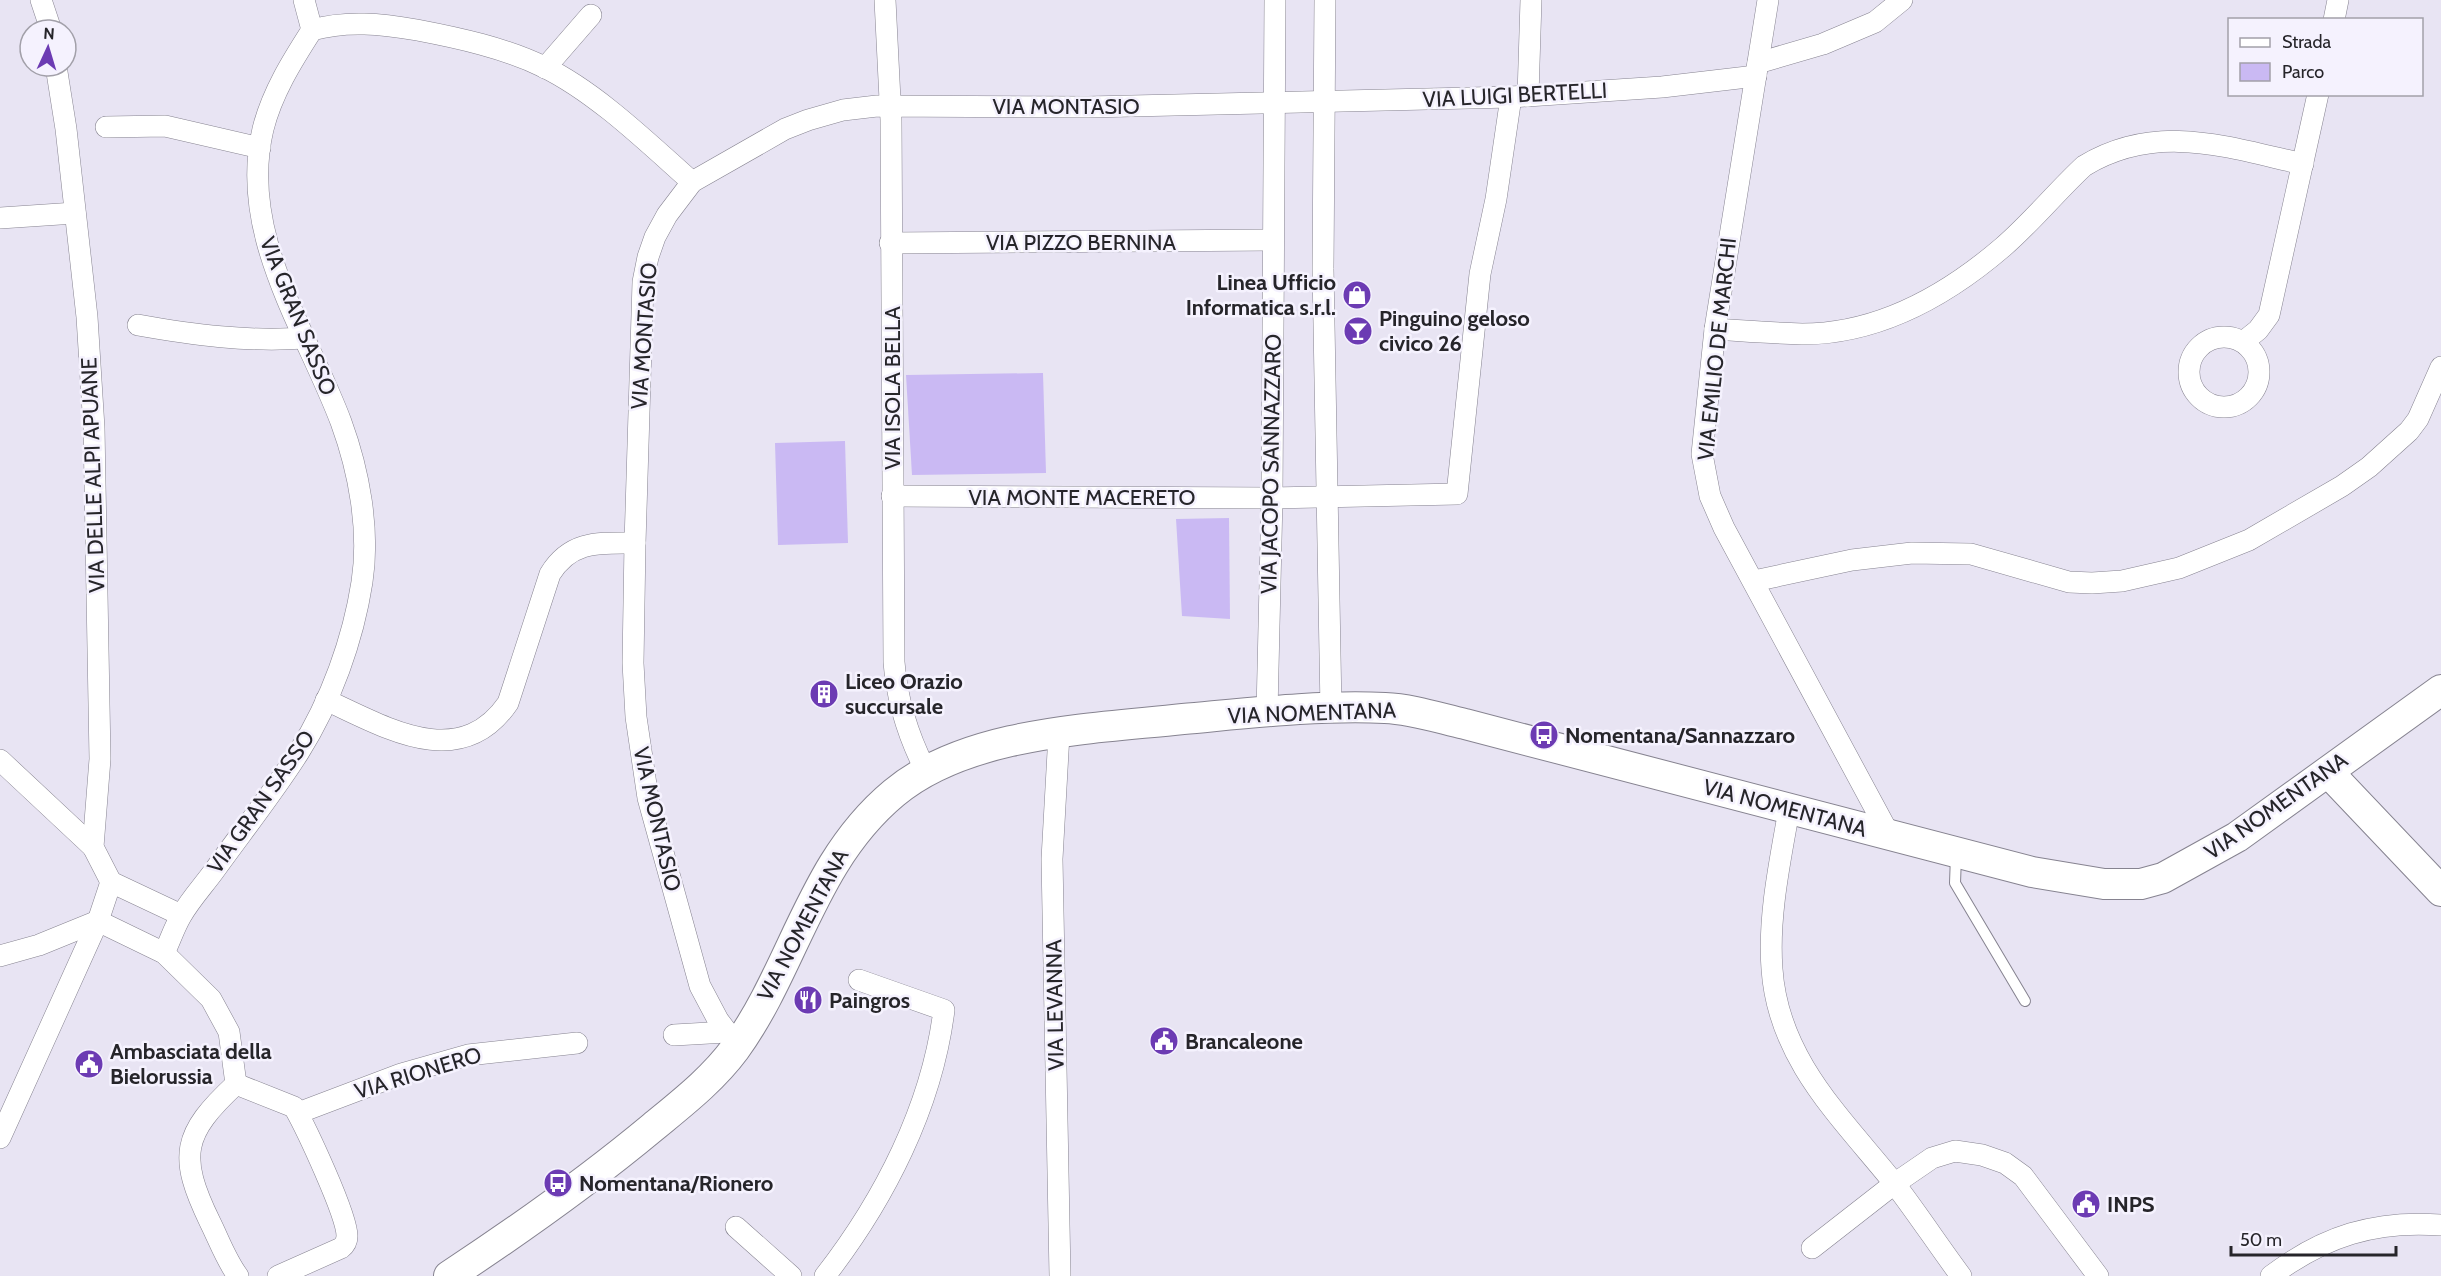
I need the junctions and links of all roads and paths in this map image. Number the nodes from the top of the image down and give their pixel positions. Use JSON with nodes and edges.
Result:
{"nodes":[{"id":1,"x":40,"y":0,"type":"edge"},
{"id":2,"x":304,"y":0,"type":"edge"},
{"id":3,"x":885,"y":0,"type":"edge"},
{"id":4,"x":1275,"y":0,"type":"edge"},
{"id":5,"x":1325,"y":0,"type":"edge"},
{"id":6,"x":1531,"y":0,"type":"edge"},
{"id":7,"x":1768,"y":0,"type":"edge"},
{"id":8,"x":1902,"y":0,"type":"edge"},
{"id":9,"x":2338,"y":0,"type":"edge"},
{"id":10,"x":591,"y":15,"type":"dead end"},
{"id":11,"x":47,"y":18,"type":"edge"},
{"id":12,"x":2334,"y":18,"type":"edge"},
{"id":13,"x":312,"y":30,"type":"junction"},
{"id":14,"x":545,"y":68,"type":"junction"},
{"id":15,"x":1757,"y":70,"type":"junction"},
{"id":16,"x":58,"y":78,"type":"edge"},
{"id":17,"x":1520,"y":96,"type":"junction"},
{"id":18,"x":2318,"y":96,"type":"edge"},
{"id":19,"x":1324,"y":102,"type":"junction"},
{"id":20,"x":1273,"y":103,"type":"junction"},
{"id":21,"x":890,"y":106,"type":"junction"},
{"id":22,"x":106,"y":127,"type":"dead end"},
{"id":23,"x":260,"y":148,"type":"junction"},
{"id":24,"x":2303,"y":164,"type":"junction"},
{"id":25,"x":692,"y":182,"type":"junction"},
{"id":26,"x":75,"y":213,"type":"junction"},
{"id":27,"x":0,"y":218,"type":"edge"},
{"id":28,"x":1272,"y":240,"type":"junction"},
{"id":29,"x":890,"y":243,"type":"junction"},
{"id":30,"x":138,"y":325,"type":"dead end"},
{"id":31,"x":1715,"y":329,"type":"junction"},
{"id":32,"x":304,"y":338,"type":"junction"},
{"id":33,"x":2243,"y":342,"type":"dead end"},
{"id":34,"x":2441,"y":367,"type":"edge"},
{"id":35,"x":892,"y":496,"type":"junction"},
{"id":36,"x":1328,"y":497,"type":"junction"},
{"id":37,"x":1272,"y":498,"type":"junction"},
{"id":38,"x":635,"y":543,"type":"junction"},
{"id":39,"x":1754,"y":581,"type":"junction"},
{"id":40,"x":2441,"y":690,"type":"edge"},
{"id":41,"x":326,"y":700,"type":"junction"},
{"id":42,"x":1331,"y":709,"type":"junction"},
{"id":43,"x":1267,"y":712,"type":"junction"},
{"id":44,"x":1059,"y":734,"type":"junction"},
{"id":45,"x":0,"y":760,"type":"edge"},
{"id":46,"x":926,"y":771,"type":"junction"},
{"id":47,"x":2328,"y":772,"type":"junction"},
{"id":48,"x":1789,"y":810,"type":"junction"},
{"id":49,"x":1890,"y":836,"type":"junction"},
{"id":50,"x":93,"y":848,"type":"junction"},
{"id":51,"x":1956,"y":852,"type":"junction"},
{"id":52,"x":111,"y":882,"type":"junction"},
{"id":53,"x":2441,"y":891,"type":"edge"},
{"id":54,"x":181,"y":915,"type":"junction"},
{"id":55,"x":98,"y":921,"type":"junction"},
{"id":56,"x":164,"y":953,"type":"junction"},
{"id":57,"x":0,"y":956,"type":"edge"},
{"id":58,"x":859,"y":980,"type":"dead end"},
{"id":59,"x":2025,"y":1001,"type":"dead end"},
{"id":60,"x":674,"y":1035,"type":"dead end"},
{"id":61,"x":732,"y":1039,"type":"junction"},
{"id":62,"x":577,"y":1043,"type":"dead end"},
{"id":63,"x":236,"y":1084,"type":"junction"},
{"id":64,"x":298,"y":1113,"type":"junction"},
{"id":65,"x":0,"y":1138,"type":"edge"},
{"id":66,"x":1894,"y":1184,"type":"junction"},
{"id":67,"x":2441,"y":1225,"type":"edge"},
{"id":68,"x":736,"y":1227,"type":"dead end"},
{"id":69,"x":1812,"y":1248,"type":"dead end"},
{"id":70,"x":238,"y":1276,"type":"edge"},
{"id":71,"x":278,"y":1276,"type":"edge"},
{"id":72,"x":449,"y":1276,"type":"edge"},
{"id":73,"x":791,"y":1276,"type":"edge"},
{"id":74,"x":825,"y":1276,"type":"edge"},
{"id":75,"x":1060,"y":1276,"type":"edge"},
{"id":76,"x":1960,"y":1276,"type":"edge"},
{"id":77,"x":2098,"y":1276,"type":"edge"},
{"id":78,"x":2271,"y":1276,"type":"edge"}],
"edges":[{"from":1,"to":11,"type":"street"},
{"from":2,"to":13,"type":"street"},
{"from":3,"to":21,"type":"street","name":"VIA ISOLA BELLA"},
{"from":4,"to":20,"type":"street","name":"VIA JACOPO SANNAZZARO"},
{"from":5,"to":19,"type":"street"},
{"from":6,"to":17,"type":"street"},
{"from":7,"to":15,"type":"street","name":"VIA EMILIO DE MARCHI"},
{"from":8,"to":15,"type":"street","name":"VIA LUIGI BERTELLI"},
{"from":9,"to":12,"type":"street"},
{"from":10,"to":14,"type":"street"},
{"from":13,"to":14,"type":"street"},
{"from":13,"to":23,"type":"street","name":"VIA GRAN SASSO"},
{"from":14,"to":25,"type":"street"},
{"from":15,"to":17,"type":"street","name":"VIA LUIGI BERTELLI"},
{"from":15,"to":31,"type":"street","name":"VIA EMILIO DE MARCHI"},
{"from":16,"to":26,"type":"street","name":"VIA DELLE ALPI APUANE"},
{"from":17,"to":19,"type":"street","name":"VIA LUIGI BERTELLI"},
{"from":17,"to":36,"type":"street","name":"VIA MONTE MACERETO"},
{"from":18,"to":24,"type":"street"},
{"from":19,"to":20,"type":"street","name":"VIA LUIGI BERTELLI"},
{"from":19,"to":36,"type":"street"},
{"from":20,"to":21,"type":"street","name":"VIA MONTASIO"},
{"from":20,"to":28,"type":"street","name":"VIA JACOPO SANNAZZARO"},
{"from":21,"to":25,"type":"street","name":"VIA MONTASIO"},
{"from":21,"to":29,"type":"street","name":"VIA ISOLA BELLA"},
{"from":22,"to":23,"type":"street"},
{"from":23,"to":32,"type":"street","name":"VIA GRAN SASSO"},
{"from":24,"to":31,"type":"street"},
{"from":24,"to":33,"type":"street"},
{"from":25,"to":38,"type":"street","name":"VIA MONTASIO"},
{"from":26,"to":27,"type":"street"},
{"from":26,"to":50,"type":"street","name":"VIA DELLE ALPI APUANE"},
{"from":28,"to":29,"type":"street","name":"VIA PIZZO BERNINA"},
{"from":28,"to":37,"type":"street","name":"VIA JACOPO SANNAZZARO"},
{"from":29,"to":35,"type":"street","name":"VIA ISOLA BELLA"},
{"from":30,"to":32,"type":"street"},
{"from":31,"to":39,"type":"street","name":"VIA EMILIO DE MARCHI"},
{"from":32,"to":41,"type":"street","name":"VIA GRAN SASSO"},
{"from":34,"to":39,"type":"street"},
{"from":35,"to":37,"type":"street","name":"VIA MONTE MACERETO"},
{"from":35,"to":46,"type":"street","name":"VIA ISOLA BELLA"},
{"from":36,"to":37,"type":"street","name":"VIA MONTE MACERETO"},
{"from":36,"to":42,"type":"street"},
{"from":37,"to":43,"type":"street","name":"VIA JACOPO SANNAZZARO"},
{"from":38,"to":41,"type":"street"},
{"from":38,"to":61,"type":"street","name":"VIA MONTASIO"},
{"from":39,"to":49,"type":"street","name":"VIA EMILIO DE MARCHI"},
{"from":40,"to":47,"type":"main road","name":"VIA NOMENTANA"},
{"from":41,"to":54,"type":"street","name":"VIA GRAN SASSO"},
{"from":42,"to":43,"type":"main road","name":"VIA NOMENTANA"},
{"from":42,"to":48,"type":"main road","name":"VIA NOMENTANA"},
{"from":43,"to":44,"type":"main road","name":"VIA NOMENTANA"},
{"from":44,"to":46,"type":"main road","name":"VIA NOMENTANA"},
{"from":44,"to":75,"type":"street","name":"VIA LEVANNA"},
{"from":45,"to":50,"type":"street"},
{"from":46,"to":61,"type":"main road","name":"VIA NOMENTANA"},
{"from":47,"to":51,"type":"main road","name":"VIA NOMENTANA"},
{"from":47,"to":53,"type":"main road"},
{"from":48,"to":49,"type":"main road","name":"VIA NOMENTANA"},
{"from":48,"to":66,"type":"street"},
{"from":49,"to":51,"type":"main road","name":"VIA NOMENTANA"},
{"from":50,"to":52,"type":"street"},
{"from":51,"to":59,"type":"lane"},
{"from":52,"to":54,"type":"street"},
{"from":52,"to":55,"type":"street"},
{"from":54,"to":56,"type":"street","name":"VIA GRAN SASSO"},
{"from":55,"to":56,"type":"street"},
{"from":55,"to":57,"type":"street"},
{"from":55,"to":65,"type":"street"},
{"from":56,"to":63,"type":"street"},
{"from":58,"to":74,"type":"street"},
{"from":60,"to":61,"type":"street"},
{"from":61,"to":72,"type":"main road","name":"VIA NOMENTANA"},
{"from":62,"to":64,"type":"street","name":"VIA RIONERO"},
{"from":63,"to":64,"type":"street"},
{"from":63,"to":70,"type":"street"},
{"from":64,"to":71,"type":"street"},
{"from":66,"to":69,"type":"street"},
{"from":66,"to":76,"type":"street"},
{"from":66,"to":77,"type":"street"},
{"from":67,"to":78,"type":"street"},
{"from":68,"to":73,"type":"street"}]}
